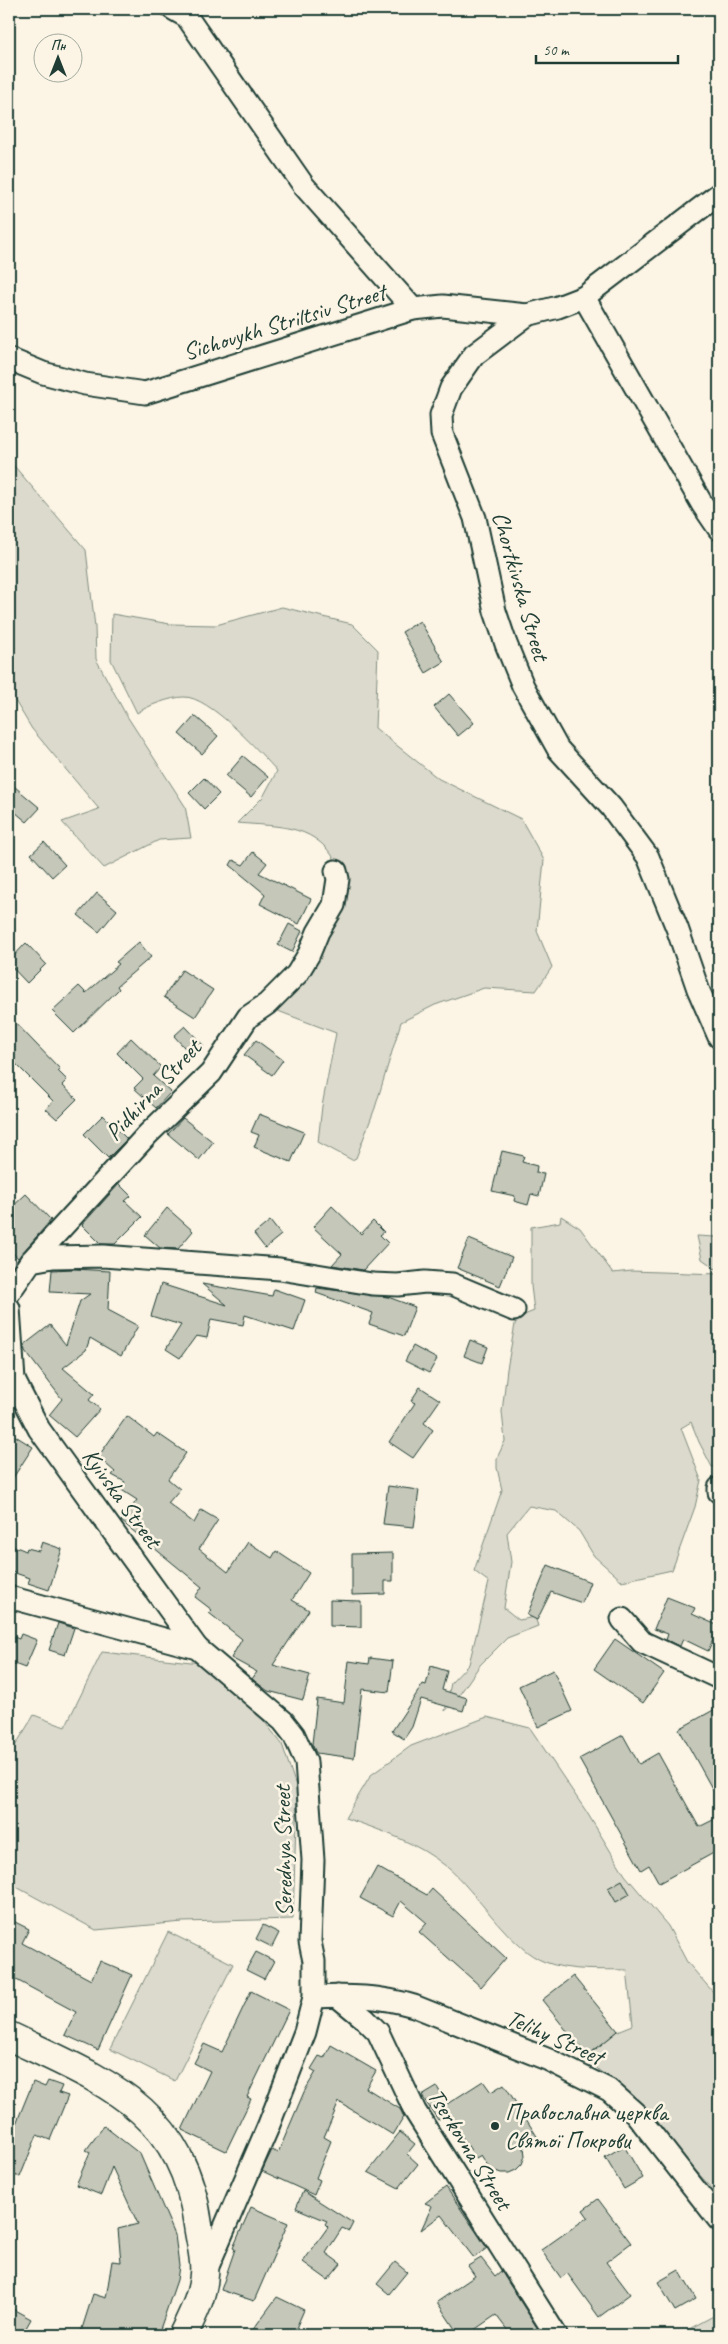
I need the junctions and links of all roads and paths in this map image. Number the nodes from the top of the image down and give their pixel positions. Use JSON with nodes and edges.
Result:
{"nodes":[{"id":1,"x":183,"y":12,"type":"edge"},
{"id":2,"x":719,"y":194,"type":"edge"},
{"id":3,"x":584,"y":297,"type":"junction"},
{"id":4,"x":413,"y":309,"type":"junction"},
{"id":5,"x":527,"y":315,"type":"junction"},
{"id":6,"x":9,"y":358,"type":"edge"},
{"id":7,"x":719,"y":529,"type":"edge"},
{"id":8,"x":336,"y":870,"type":"dead end"},
{"id":9,"x":719,"y":1037,"type":"edge"},
{"id":10,"x":31,"y":1261,"type":"junction"},
{"id":11,"x":9,"y":1292,"type":"edge"},
{"id":12,"x":9,"y":1308,"type":"edge"},
{"id":13,"x":514,"y":1310,"type":"dead end"},
{"id":14,"x":11,"y":1378,"type":"edge"},
{"id":15,"x":9,"y":1597,"type":"edge"},
{"id":16,"x":622,"y":1620,"type":"dead end"},
{"id":17,"x":197,"y":1648,"type":"junction"},
{"id":18,"x":719,"y":1678,"type":"edge"},
{"id":19,"x":336,"y":1996,"type":"junction"},
{"id":20,"x":314,"y":1997,"type":"junction"},
{"id":21,"x":9,"y":2036,"type":"edge"},
{"id":22,"x":719,"y":2220,"type":"edge"},
{"id":23,"x":204,"y":2273,"type":"junction"},
{"id":24,"x":183,"y":2335,"type":"edge"},
{"id":25,"x":556,"y":2335,"type":"edge"}],
"edges":[{"from":1,"to":4,"type":"street","name":"Sichovykh Striltsiv Street"},
{"from":2,"to":3,"type":"street"},
{"from":3,"to":5,"type":"street"},
{"from":3,"to":7,"type":"street"},
{"from":4,"to":5,"type":"street"},
{"from":4,"to":6,"type":"street","name":"Sichovykh Striltsiv Street"},
{"from":5,"to":9,"type":"street","name":"Chortkivska Street"},
{"from":8,"to":10,"type":"street","name":"Pidhirna Street"},
{"from":10,"to":11,"type":"street","name":"Pidhirna Street"},
{"from":10,"to":13,"type":"street"},
{"from":12,"to":14,"type":"street"},
{"from":14,"to":17,"type":"street","name":"Kyivska Street"},
{"from":15,"to":17,"type":"street","name":"Serednya Street"},
{"from":16,"to":18,"type":"street"},
{"from":17,"to":20,"type":"street","name":"Serednya Street"},
{"from":19,"to":20,"type":"street","name":"Telihy Street"},
{"from":19,"to":22,"type":"street","name":"Telihy Street"},
{"from":19,"to":25,"type":"street","name":"Tserkovna Street"},
{"from":20,"to":23,"type":"street","name":"Serednya Street"},
{"from":21,"to":23,"type":"street"},
{"from":23,"to":24,"type":"street"}]}
